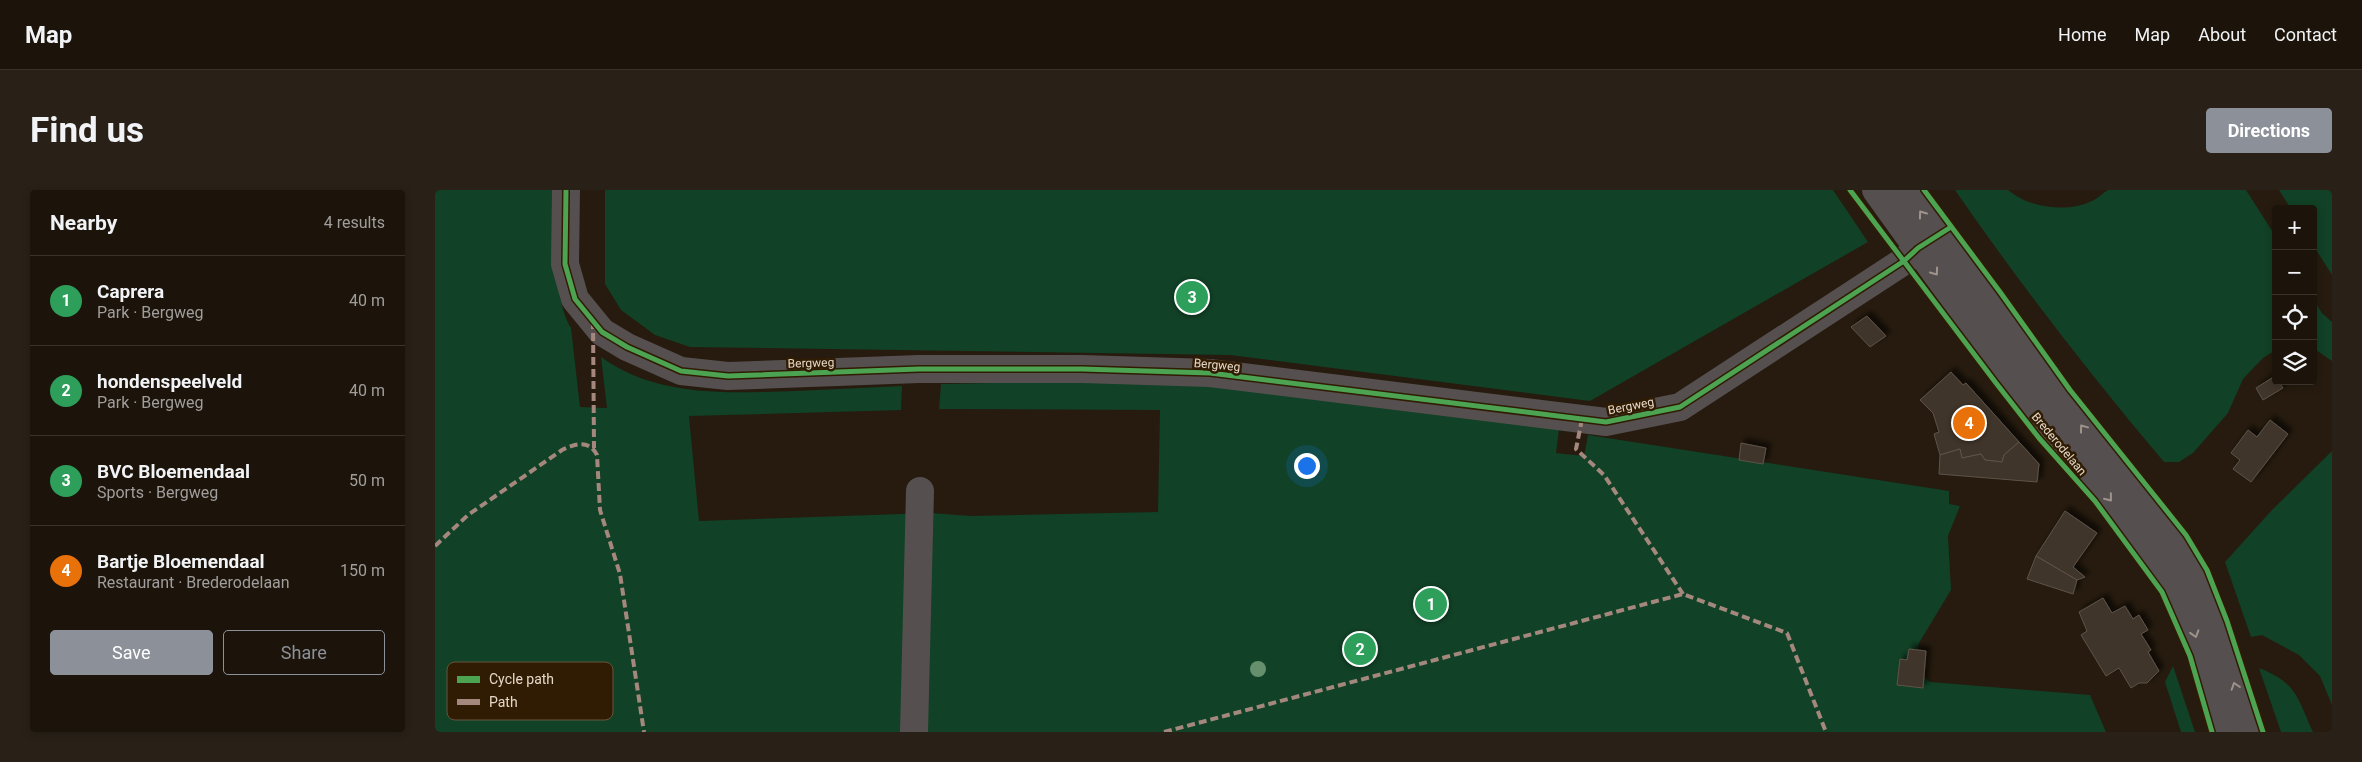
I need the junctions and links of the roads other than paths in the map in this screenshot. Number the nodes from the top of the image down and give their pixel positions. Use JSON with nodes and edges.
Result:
{"nodes":[{"id":1,"x":567,"y":190,"type":"edge"},
{"id":2,"x":1876,"y":190,"type":"edge"},
{"id":3,"x":1904,"y":190,"type":"edge"},
{"id":4,"x":1928,"y":242,"type":"junction"},
{"id":5,"x":920,"y":491,"type":"dead end"},
{"id":6,"x":2214,"y":656,"type":"junction"},
{"id":7,"x":914,"y":732,"type":"edge"},
{"id":8,"x":2227,"y":732,"type":"edge"},
{"id":9,"x":2250,"y":732,"type":"edge"}],
"edges":[{"from":1,"to":4,"type":"street","name":"Bergweg"},
{"from":2,"to":4,"type":"street"},
{"from":4,"to":3,"type":"street","one_way":true},
{"from":4,"to":6,"type":"street"},
{"from":5,"to":7,"type":"street"},
{"from":6,"to":8,"type":"street"},
{"from":9,"to":6,"type":"street","one_way":true}]}
